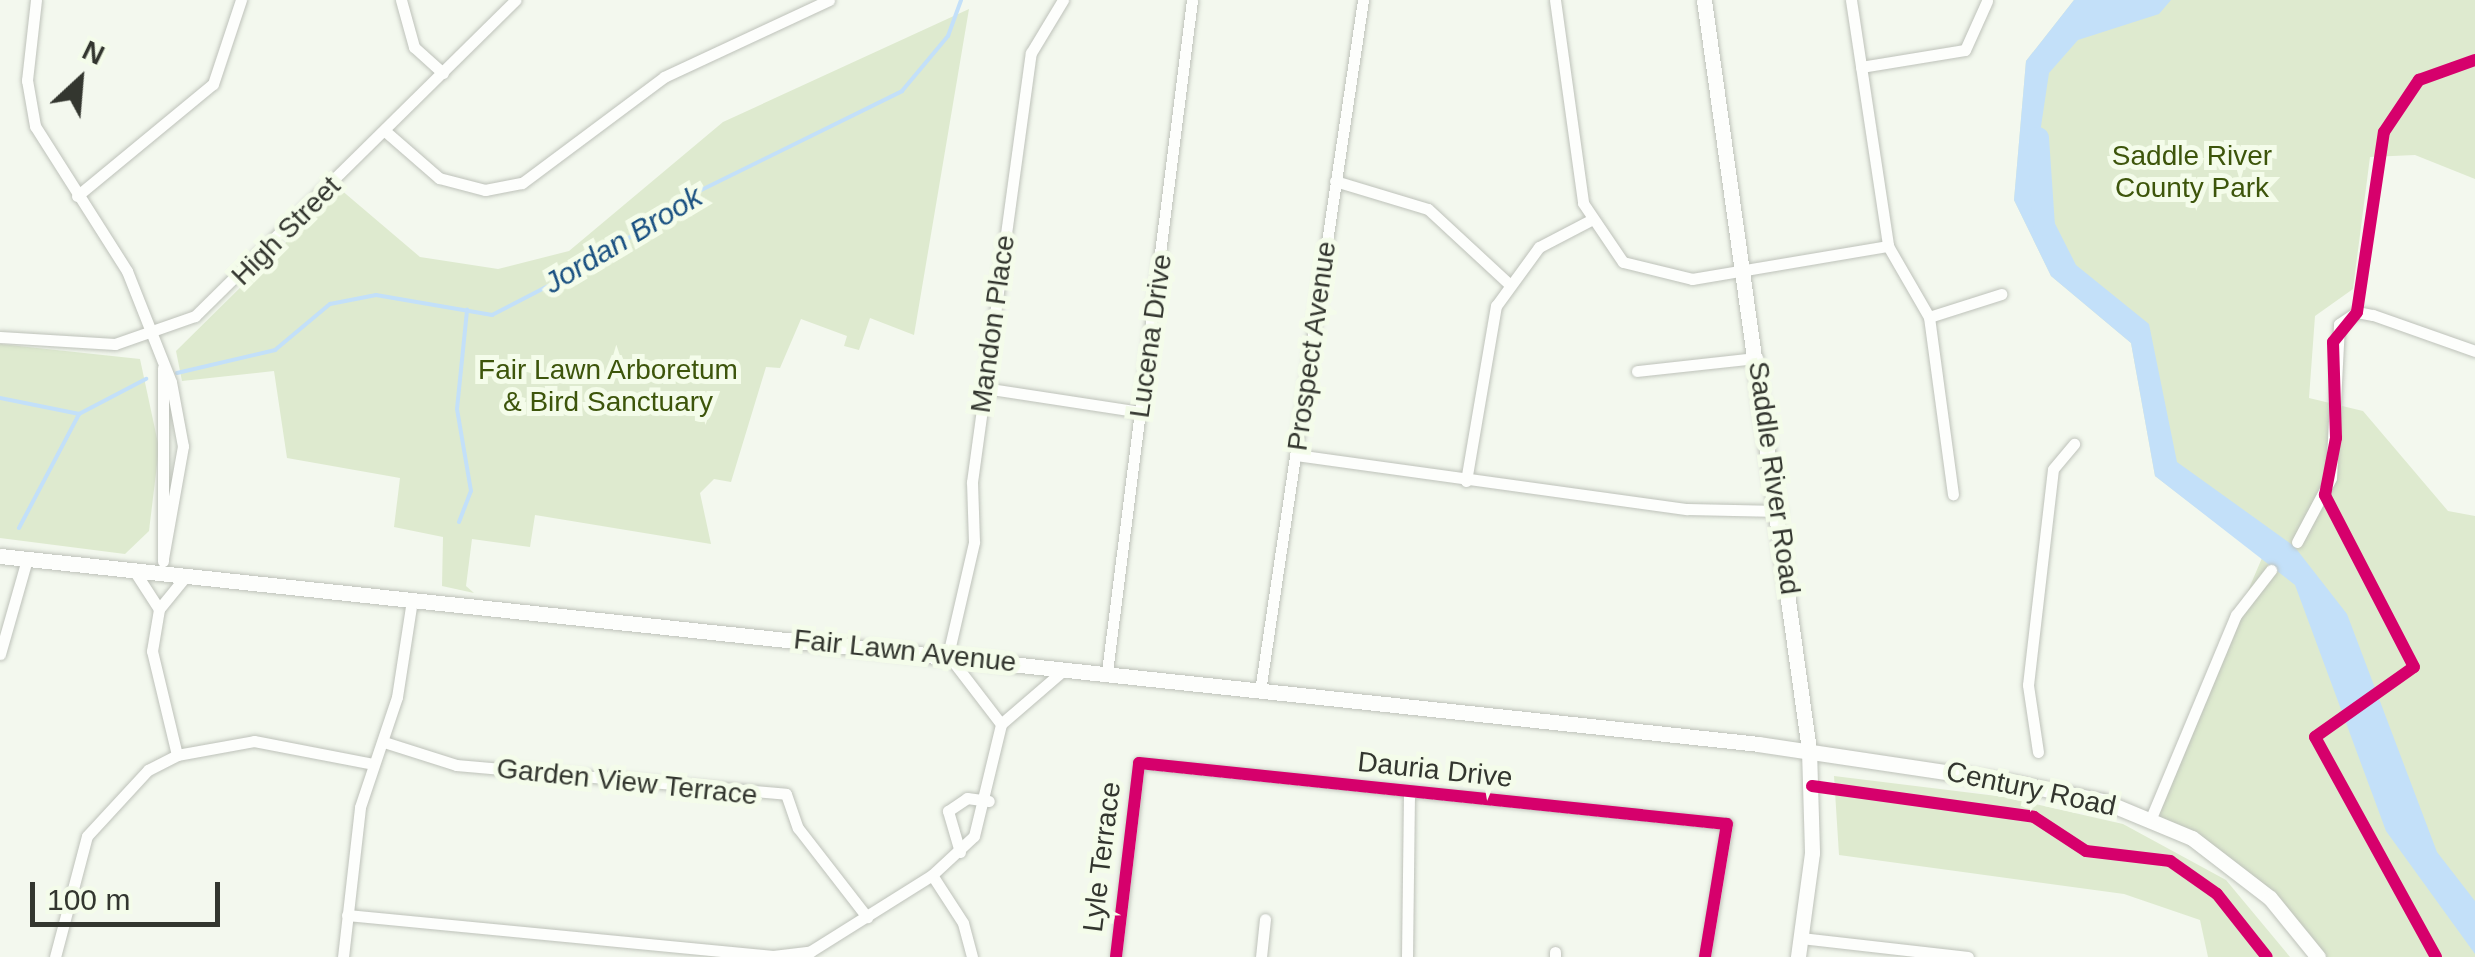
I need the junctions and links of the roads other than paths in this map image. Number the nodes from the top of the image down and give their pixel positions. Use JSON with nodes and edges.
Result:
{"nodes":[{"id":1,"x":36,"y":0,"type":"edge"},
{"id":2,"x":240,"y":0,"type":"edge"},
{"id":3,"x":401,"y":0,"type":"edge"},
{"id":4,"x":515,"y":0,"type":"edge"},
{"id":5,"x":829,"y":0,"type":"edge"},
{"id":6,"x":1062,"y":0,"type":"edge"},
{"id":7,"x":1192,"y":0,"type":"edge"},
{"id":8,"x":1363,"y":0,"type":"edge"},
{"id":9,"x":1554,"y":0,"type":"edge"},
{"id":10,"x":1704,"y":0,"type":"edge"},
{"id":11,"x":1851,"y":0,"type":"edge"},
{"id":12,"x":1987,"y":1,"type":"edge"},
{"id":13,"x":1861,"y":67,"type":"junction"},
{"id":14,"x":442,"y":73,"type":"junction"},
{"id":15,"x":384,"y":131,"type":"junction"},
{"id":16,"x":1335,"y":181,"type":"junction"},
{"id":17,"x":77,"y":196,"type":"junction"},
{"id":18,"x":1589,"y":222,"type":"junction"},
{"id":19,"x":1888,"y":246,"type":"junction"},
{"id":20,"x":1743,"y":271,"type":"junction"},
{"id":21,"x":1508,"y":283,"type":"junction"},
{"id":22,"x":2001,"y":294,"type":"dead end"},
{"id":23,"x":1930,"y":317,"type":"junction"},
{"id":24,"x":153,"y":336,"type":"junction"},
{"id":25,"x":0,"y":337,"type":"edge"},
{"id":26,"x":2475,"y":351,"type":"edge"},
{"id":27,"x":1757,"y":358,"type":"junction"},
{"id":28,"x":1638,"y":371,"type":"dead end"},
{"id":29,"x":984,"y":388,"type":"junction"},
{"id":30,"x":1141,"y":412,"type":"junction"},
{"id":31,"x":2074,"y":444,"type":"dead end"},
{"id":32,"x":1296,"y":455,"type":"junction"},
{"id":33,"x":1466,"y":481,"type":"junction"},
{"id":34,"x":1952,"y":494,"type":"dead end"},
{"id":35,"x":1780,"y":511,"type":"junction"},
{"id":36,"x":2298,"y":542,"type":"dead end"},
{"id":37,"x":0,"y":556,"type":"edge"},
{"id":38,"x":27,"y":559,"type":"junction"},
{"id":39,"x":162,"y":566,"type":"junction"},
{"id":40,"x":2270,"y":570,"type":"dead end"},
{"id":41,"x":135,"y":572,"type":"junction"},
{"id":42,"x":186,"y":577,"type":"junction"},
{"id":43,"x":412,"y":600,"type":"junction"},
{"id":44,"x":159,"y":609,"type":"junction"},
{"id":45,"x":0,"y":654,"type":"edge"},
{"id":46,"x":948,"y":655,"type":"junction"},
{"id":47,"x":1066,"y":668,"type":"junction"},
{"id":48,"x":1107,"y":672,"type":"junction"},
{"id":49,"x":1260,"y":691,"type":"junction"},
{"id":50,"x":1001,"y":724,"type":"junction"},
{"id":51,"x":384,"y":742,"type":"junction"},
{"id":52,"x":1809,"y":750,"type":"junction"},
{"id":53,"x":2038,"y":752,"type":"dead end"},
{"id":54,"x":177,"y":754,"type":"junction"},
{"id":55,"x":1139,"y":763,"type":"joint"},
{"id":56,"x":372,"y":764,"type":"junction"},
{"id":57,"x":1409,"y":793,"type":"junction"},
{"id":58,"x":989,"y":802,"type":"junction"},
{"id":59,"x":2151,"y":818,"type":"junction"},
{"id":60,"x":960,"y":852,"type":"junction"},
{"id":61,"x":932,"y":875,"type":"junction"},
{"id":62,"x":347,"y":915,"type":"junction"},
{"id":63,"x":867,"y":918,"type":"junction"},
{"id":64,"x":1265,"y":919,"type":"dead end"},
{"id":65,"x":1802,"y":938,"type":"junction"},
{"id":66,"x":55,"y":957,"type":"edge"},
{"id":67,"x":343,"y":957,"type":"edge"},
{"id":68,"x":972,"y":957,"type":"edge"},
{"id":69,"x":1116,"y":957,"type":"edge"},
{"id":70,"x":1261,"y":957,"type":"edge"},
{"id":71,"x":1407,"y":957,"type":"edge"},
{"id":72,"x":1705,"y":957,"type":"edge"},
{"id":73,"x":1798,"y":957,"type":"edge"},
{"id":74,"x":1968,"y":957,"type":"edge"},
{"id":75,"x":2318,"y":957,"type":"edge"}],
"edges":[{"from":1,"to":17,"type":"street"},
{"from":2,"to":17,"type":"street"},
{"from":3,"to":14,"type":"street"},
{"from":4,"to":14,"type":"street","name":"High Street"},
{"from":5,"to":15,"type":"street"},
{"from":6,"to":29,"type":"street","name":"Mandon Place"},
{"from":7,"to":30,"type":"street","name":"Lucena Drive"},
{"from":8,"to":16,"type":"street","name":"Prospect Avenue"},
{"from":9,"to":18,"type":"street"},
{"from":10,"to":20,"type":"main road","name":"Saddle River Road"},
{"from":11,"to":13,"type":"street"},
{"from":12,"to":13,"type":"street"},
{"from":13,"to":19,"type":"street"},
{"from":14,"to":15,"type":"street","name":"High Street"},
{"from":15,"to":24,"type":"street","name":"High Street"},
{"from":16,"to":21,"type":"street"},
{"from":16,"to":32,"type":"street","name":"Prospect Avenue"},
{"from":17,"to":24,"type":"street"},
{"from":18,"to":20,"type":"street"},
{"from":18,"to":21,"type":"street"},
{"from":19,"to":20,"type":"street"},
{"from":19,"to":23,"type":"street"},
{"from":20,"to":27,"type":"main road","name":"Saddle River Road"},
{"from":21,"to":33,"type":"street"},
{"from":22,"to":23,"type":"street"},
{"from":23,"to":34,"type":"street"},
{"from":24,"to":25,"type":"street","name":"High Street"},
{"from":24,"to":39,"type":"street"},
{"from":26,"to":36,"type":"street"},
{"from":27,"to":28,"type":"street"},
{"from":27,"to":35,"type":"main road","name":"Saddle River Road"},
{"from":29,"to":30,"type":"street"},
{"from":29,"to":46,"type":"street","name":"Mandon Place"},
{"from":30,"to":48,"type":"street","name":"Lucena Drive"},
{"from":31,"to":53,"type":"street"},
{"from":32,"to":33,"type":"street"},
{"from":32,"to":49,"type":"street","name":"Prospect Avenue"},
{"from":33,"to":35,"type":"street"},
{"from":35,"to":52,"type":"main road","name":"Saddle River Road"},
{"from":37,"to":38,"type":"main road","name":"Fair Lawn Avenue"},
{"from":38,"to":41,"type":"main road","name":"Fair Lawn Avenue"},
{"from":38,"to":45,"type":"street"},
{"from":39,"to":41,"type":"main road","name":"Fair Lawn Avenue"},
{"from":39,"to":42,"type":"main road","name":"Fair Lawn Avenue"},
{"from":40,"to":59,"type":"street"},
{"from":41,"to":44,"type":"street"},
{"from":42,"to":43,"type":"main road","name":"Fair Lawn Avenue"},
{"from":42,"to":44,"type":"street"},
{"from":43,"to":46,"type":"main road","name":"Fair Lawn Avenue"},
{"from":43,"to":51,"type":"street"},
{"from":44,"to":54,"type":"street"},
{"from":46,"to":47,"type":"main road","name":"Fair Lawn Avenue"},
{"from":46,"to":50,"type":"street"},
{"from":47,"to":48,"type":"main road","name":"Fair Lawn Avenue"},
{"from":47,"to":50,"type":"street"},
{"from":48,"to":49,"type":"main road","name":"Fair Lawn Avenue"},
{"from":49,"to":52,"type":"main road","name":"Fair Lawn Avenue"},
{"from":50,"to":58,"type":"street"},
{"from":51,"to":56,"type":"street"},
{"from":51,"to":63,"type":"street","name":"Garden View Terrace"},
{"from":52,"to":59,"type":"main road","name":"Century Road"},
{"from":52,"to":65,"type":"main road","name":"Saddle River Road"},
{"from":54,"to":56,"type":"street"},
{"from":54,"to":66,"type":"street"},
{"from":55,"to":57,"type":"street","name":"Dauria Drive"},
{"from":55,"to":69,"type":"street","name":"Lyle Terrace"},
{"from":56,"to":62,"type":"street"},
{"from":57,"to":71,"type":"street"},
{"from":57,"to":72,"type":"street","name":"Dauria Drive"},
{"from":58,"to":60,"type":"street"},
{"from":58,"to":60,"type":"street"},
{"from":59,"to":75,"type":"main road","name":"Century Road"},
{"from":60,"to":61,"type":"street"},
{"from":61,"to":63,"type":"street"},
{"from":61,"to":68,"type":"street"},
{"from":62,"to":63,"type":"street"},
{"from":62,"to":67,"type":"street"},
{"from":64,"to":70,"type":"street"},
{"from":65,"to":73,"type":"main road","name":"Saddle River Road"},
{"from":65,"to":74,"type":"street"}]}
